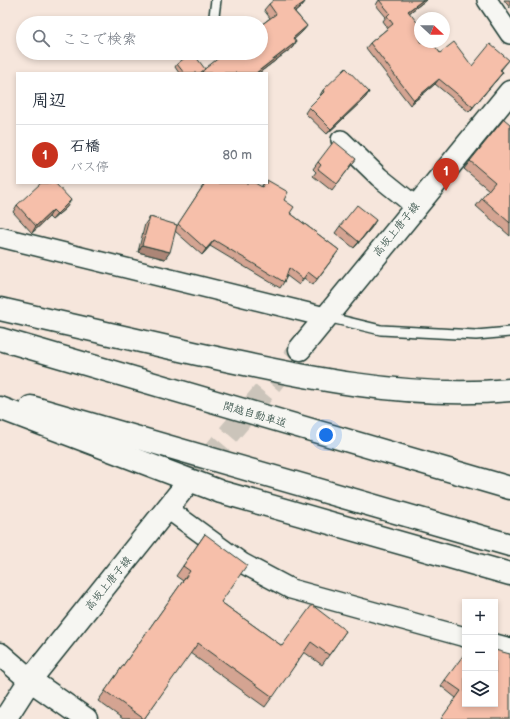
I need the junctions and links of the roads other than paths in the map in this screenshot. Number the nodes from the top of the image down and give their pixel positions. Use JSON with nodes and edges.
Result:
{"nodes":[{"id":1,"x":216,"y":0,"type":"edge"},
{"id":2,"x":487,"y":0,"type":"edge"},
{"id":3,"x":214,"y":16,"type":"edge"},
{"id":4,"x":510,"y":34,"type":"edge"},
{"id":5,"x":510,"y":92,"type":"edge"},
{"id":6,"x":341,"y":140,"type":"dead end"},
{"id":7,"x":415,"y":206,"type":"junction"},
{"id":8,"x":0,"y":237,"type":"edge"},
{"id":9,"x":0,"y":309,"type":"edge"},
{"id":10,"x":325,"y":316,"type":"junction"},
{"id":11,"x":510,"y":332,"type":"edge"},
{"id":12,"x":0,"y":339,"type":"edge"},
{"id":13,"x":300,"y":349,"type":"tunnel mouth"},
{"id":14,"x":510,"y":390,"type":"edge"},
{"id":15,"x":0,"y":399,"type":"edge"},
{"id":16,"x":0,"y":408,"type":"edge"},
{"id":17,"x":186,"y":485,"type":"tunnel mouth"},
{"id":18,"x":510,"y":488,"type":"edge"},
{"id":19,"x":168,"y":509,"type":"junction"},
{"id":20,"x":510,"y":545,"type":"edge"},
{"id":21,"x":510,"y":574,"type":"edge"},
{"id":22,"x":462,"y":635,"type":"edge"},
{"id":23,"x":498,"y":645,"type":"edge"},
{"id":24,"x":510,"y":648,"type":"edge"},
{"id":25,"x":0,"y":654,"type":"edge"},
{"id":26,"x":30,"y":680,"type":"junction"},
{"id":27,"x":5,"y":719,"type":"edge"},
{"id":28,"x":86,"y":719,"type":"edge"}],
"edges":[{"from":1,"to":3,"type":"lane"},
{"from":2,"to":4,"type":"street"},
{"from":5,"to":7,"type":"main road","name":"高坂上唐子線"},
{"from":6,"to":7,"type":"street"},
{"from":7,"to":10,"type":"main road","name":"高坂上唐子線"},
{"from":8,"to":10,"type":"street"},
{"from":9,"to":14,"type":"main road"},
{"from":10,"to":11,"type":"lane"},
{"from":10,"to":13,"type":"main road","name":"高坂上唐子線"},
{"from":12,"to":18,"type":"main road","name":"関越自動車道"},
{"from":15,"to":20,"type":"main road"},
{"from":16,"to":21,"type":"main road"},
{"from":17,"to":19,"type":"main road","name":"高坂上唐子線"},
{"from":19,"to":22,"type":"street"},
{"from":19,"to":26,"type":"main road","name":"高坂上唐子線"},
{"from":23,"to":24,"type":"street"},
{"from":25,"to":26,"type":"main road"},
{"from":26,"to":27,"type":"main road","name":"高坂上唐子線"},
{"from":26,"to":28,"type":"main road"}]}
